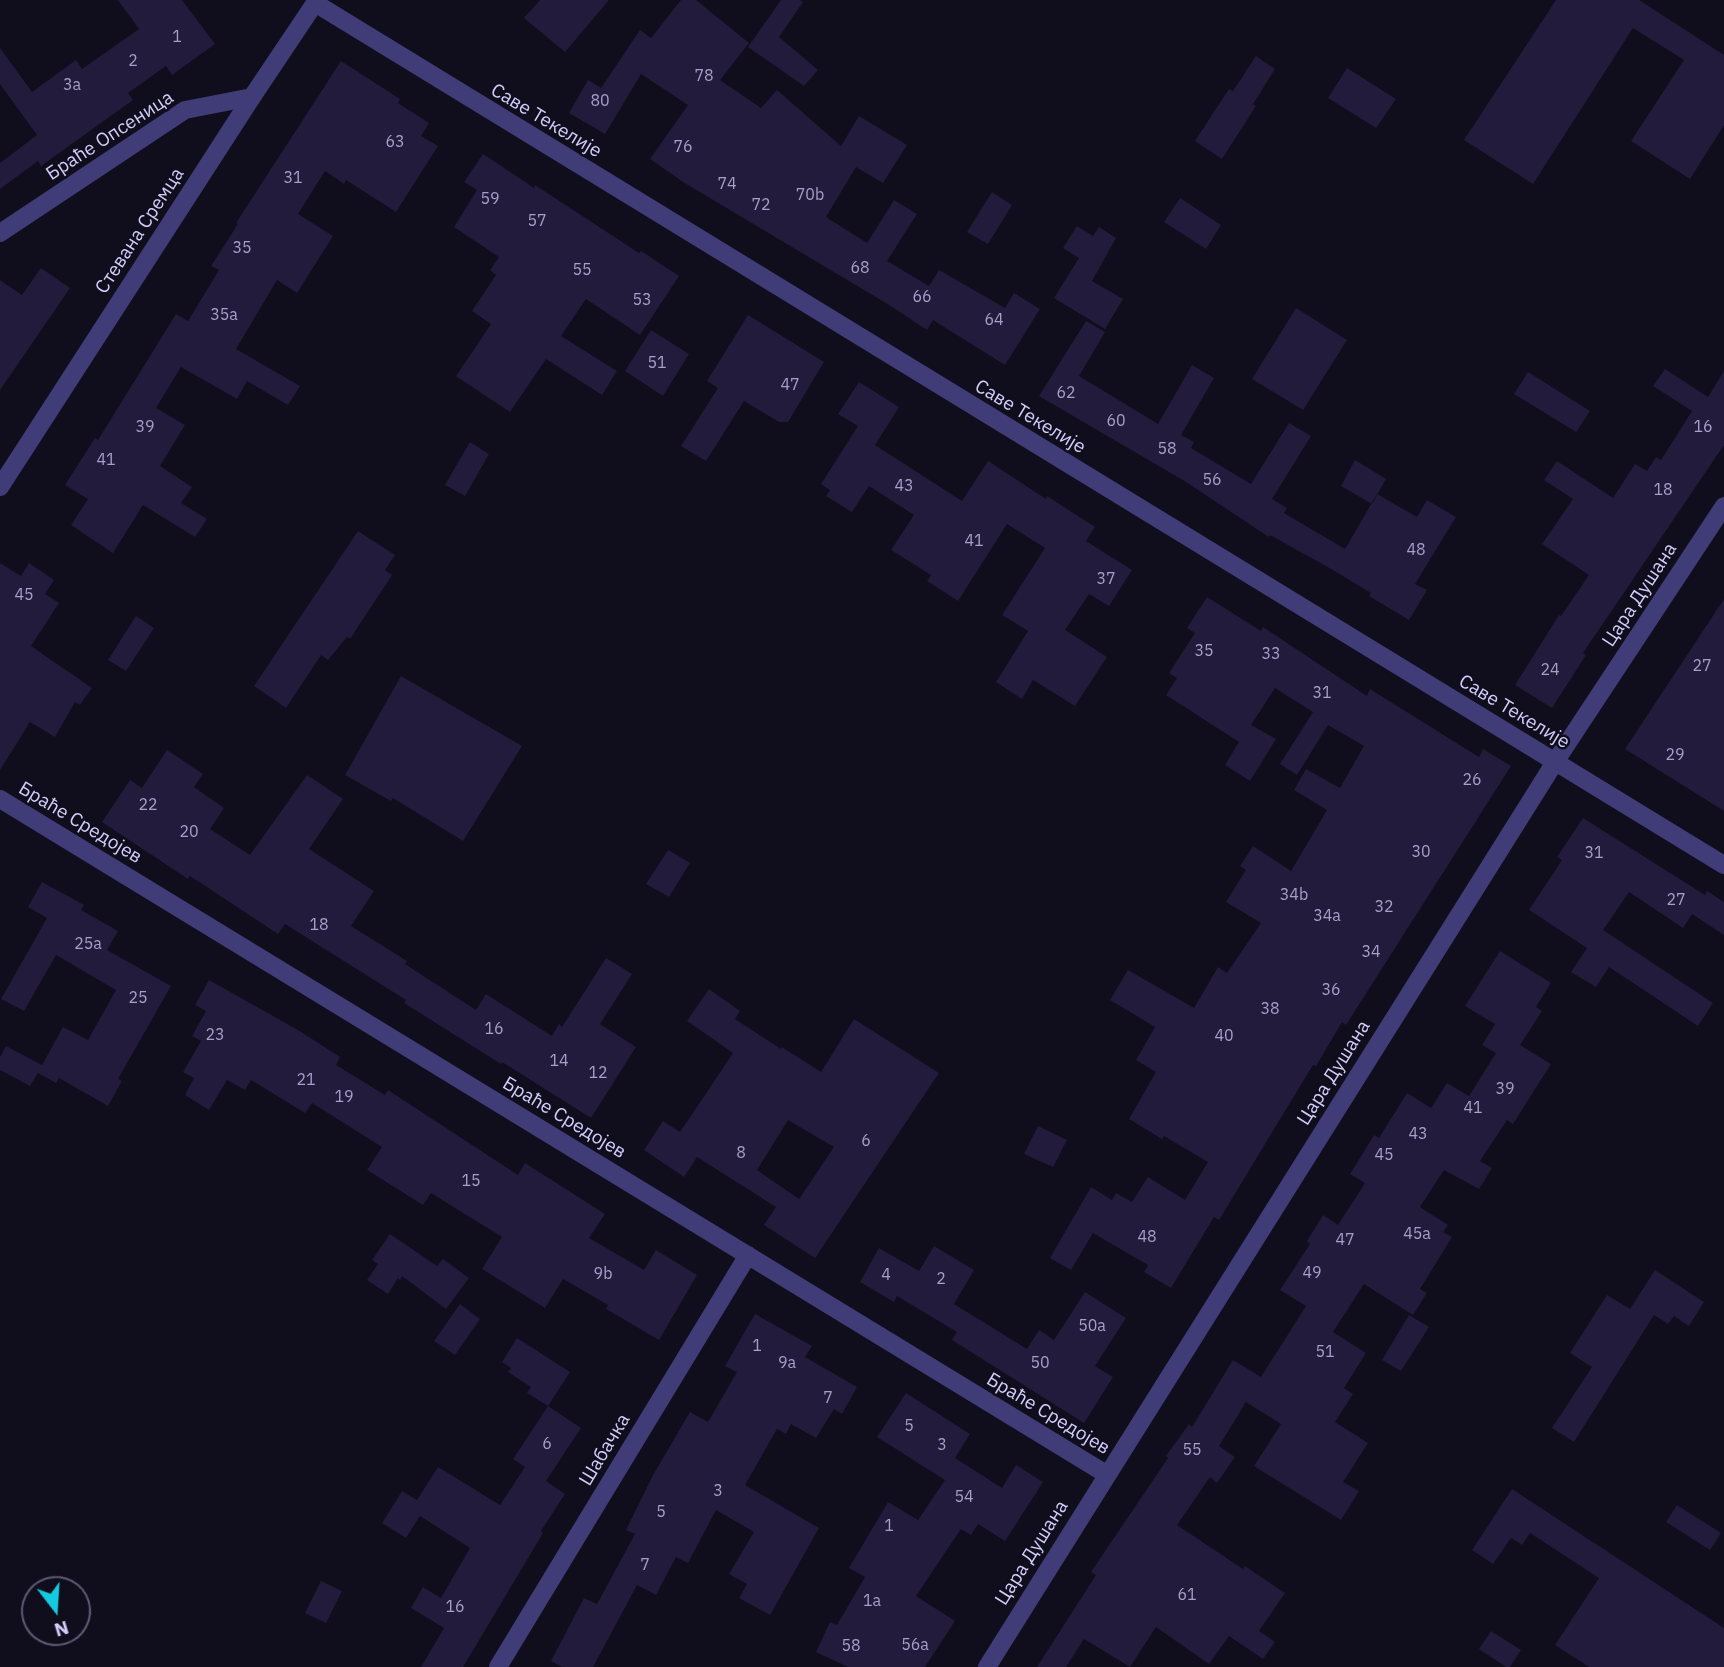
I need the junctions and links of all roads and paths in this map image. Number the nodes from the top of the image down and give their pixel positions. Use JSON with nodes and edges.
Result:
{"nodes":[{"id":1,"x":316,"y":2,"type":"edge"},
{"id":2,"x":252,"y":97,"type":"junction"},
{"id":3,"x":0,"y":233,"type":"edge"},
{"id":4,"x":0,"y":487,"type":"edge"},
{"id":5,"x":1724,"y":506,"type":"edge"},
{"id":6,"x":1555,"y":762,"type":"junction"},
{"id":7,"x":0,"y":799,"type":"edge"},
{"id":8,"x":1724,"y":865,"type":"edge"},
{"id":9,"x":748,"y":1255,"type":"junction"},
{"id":10,"x":1107,"y":1474,"type":"junction"},
{"id":11,"x":498,"y":1667,"type":"edge"},
{"id":12,"x":987,"y":1667,"type":"edge"}],
"edges":[{"from":1,"to":2,"type":"street","name":"Стевана Сремца"},
{"from":1,"to":6,"type":"street","name":"Саве Текелије"},
{"from":2,"to":3,"type":"street","name":"Браће Опсеница"},
{"from":2,"to":4,"type":"street","name":"Стевана Сремца"},
{"from":5,"to":6,"type":"street","name":"Цара Душана"},
{"from":6,"to":8,"type":"street","name":"Саве Текелије"},
{"from":6,"to":10,"type":"street","name":"Цара Душана"},
{"from":7,"to":9,"type":"street","name":"Браће Средојев"},
{"from":9,"to":10,"type":"street","name":"Браће Средојев"},
{"from":9,"to":11,"type":"street","name":"Шабачка"},
{"from":10,"to":12,"type":"street","name":"Цара Душана"}]}
